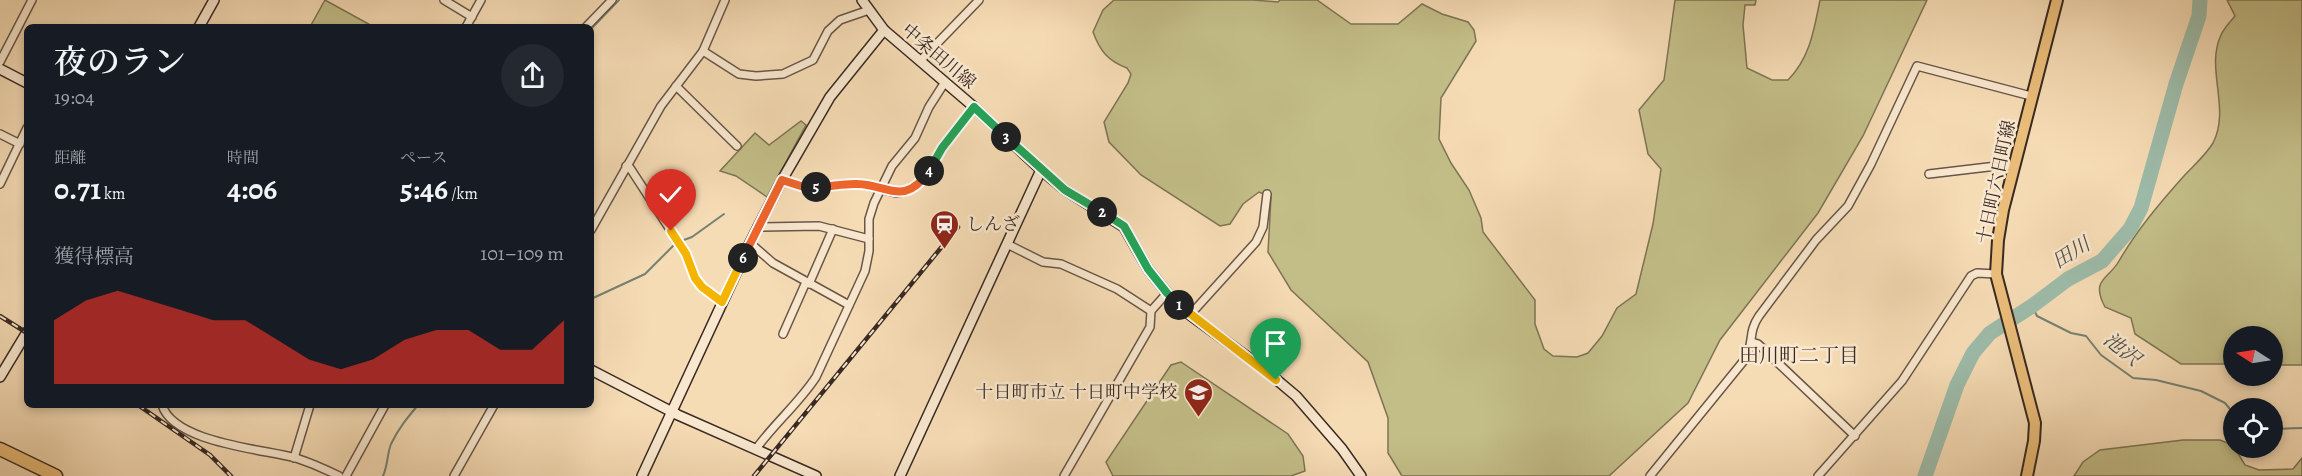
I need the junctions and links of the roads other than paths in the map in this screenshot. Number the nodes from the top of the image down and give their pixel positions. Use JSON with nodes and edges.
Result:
{"nodes":[{"id":1,"x":32,"y":0,"type":"edge"},
{"id":2,"x":214,"y":0,"type":"edge"},
{"id":3,"x":444,"y":0,"type":"edge"},
{"id":4,"x":481,"y":0,"type":"edge"},
{"id":5,"x":612,"y":0,"type":"edge"},
{"id":6,"x":725,"y":0,"type":"edge"},
{"id":7,"x":862,"y":0,"type":"edge"},
{"id":8,"x":979,"y":0,"type":"edge"},
{"id":9,"x":2057,"y":0,"type":"edge"},
{"id":10,"x":869,"y":9,"type":"junction"},
{"id":11,"x":472,"y":17,"type":"junction"},
{"id":12,"x":201,"y":24,"type":"edge"},
{"id":13,"x":468,"y":24,"type":"edge"},
{"id":14,"x":589,"y":24,"type":"edge"},
{"id":15,"x":884,"y":30,"type":"junction"},
{"id":16,"x":704,"y":51,"type":"junction"},
{"id":17,"x":920,"y":61,"type":"junction"},
{"id":18,"x":0,"y":62,"type":"edge"},
{"id":19,"x":0,"y":69,"type":"edge"},
{"id":20,"x":24,"y":81,"type":"edge"},
{"id":21,"x":945,"y":82,"type":"junction"},
{"id":22,"x":676,"y":86,"type":"junction"},
{"id":23,"x":2031,"y":96,"type":"junction"},
{"id":24,"x":974,"y":107,"type":"junction"},
{"id":25,"x":0,"y":134,"type":"edge"},
{"id":26,"x":24,"y":135,"type":"edge"},
{"id":27,"x":20,"y":144,"type":"junction"},
{"id":28,"x":737,"y":146,"type":"dead end"},
{"id":29,"x":626,"y":166,"type":"junction"},
{"id":30,"x":2014,"y":168,"type":"junction"},
{"id":31,"x":1041,"y":170,"type":"junction"},
{"id":32,"x":1929,"y":174,"type":"dead end"},
{"id":33,"x":782,"y":180,"type":"junction"},
{"id":34,"x":0,"y":184,"type":"edge"},
{"id":35,"x":883,"y":189,"type":"junction"},
{"id":36,"x":1267,"y":194,"type":"dead end"},
{"id":37,"x":594,"y":225,"type":"edge"},
{"id":38,"x":757,"y":227,"type":"junction"},
{"id":39,"x":833,"y":230,"type":"junction"},
{"id":40,"x":869,"y":239,"type":"junction"},
{"id":41,"x":750,"y":243,"type":"junction"},
{"id":42,"x":1007,"y":244,"type":"junction"},
{"id":43,"x":1996,"y":274,"type":"junction"},
{"id":44,"x":807,"y":283,"type":"junction"},
{"id":45,"x":1167,"y":293,"type":"junction"},
{"id":46,"x":722,"y":302,"type":"junction"},
{"id":47,"x":849,"y":305,"type":"junction"},
{"id":48,"x":1150,"y":311,"type":"junction"},
{"id":49,"x":1190,"y":315,"type":"junction"},
{"id":50,"x":783,"y":334,"type":"dead end"},
{"id":51,"x":24,"y":337,"type":"edge"},
{"id":52,"x":1752,"y":342,"type":"junction"},
{"id":53,"x":594,"y":372,"type":"edge"},
{"id":54,"x":0,"y":377,"type":"edge"},
{"id":55,"x":163,"y":408,"type":"edge"},
{"id":56,"x":309,"y":408,"type":"edge"},
{"id":57,"x":383,"y":408,"type":"edge"},
{"id":58,"x":492,"y":408,"type":"edge"},
{"id":59,"x":671,"y":412,"type":"junction"},
{"id":60,"x":1855,"y":436,"type":"junction"},
{"id":61,"x":0,"y":449,"type":"edge"},
{"id":62,"x":756,"y":449,"type":"junction"},
{"id":63,"x":294,"y":458,"type":"junction"},
{"id":64,"x":56,"y":476,"type":"edge"},
{"id":65,"x":339,"y":476,"type":"edge"},
{"id":66,"x":346,"y":476,"type":"edge"},
{"id":67,"x":454,"y":476,"type":"edge"},
{"id":68,"x":642,"y":476,"type":"edge"},
{"id":69,"x":816,"y":476,"type":"edge"},
{"id":70,"x":900,"y":476,"type":"edge"},
{"id":71,"x":1064,"y":476,"type":"edge"},
{"id":72,"x":1360,"y":476,"type":"edge"},
{"id":73,"x":1650,"y":476,"type":"edge"},
{"id":74,"x":1818,"y":476,"type":"edge"},
{"id":75,"x":2027,"y":476,"type":"edge"}],
"edges":[{"from":1,"to":18,"type":"street"},
{"from":2,"to":12,"type":"street"},
{"from":3,"to":11,"type":"street"},
{"from":4,"to":11,"type":"street"},
{"from":5,"to":14,"type":"street"},
{"from":6,"to":16,"type":"street"},
{"from":7,"to":10,"type":"street","name":"中条田川線"},
{"from":8,"to":17,"type":"street"},
{"from":9,"to":23,"type":"main road","name":"十日町六日町線"},
{"from":10,"to":15,"type":"street","name":"中条田川線"},
{"from":10,"to":16,"type":"street"},
{"from":11,"to":13,"type":"street"},
{"from":15,"to":17,"type":"street","name":"中条田川線"},
{"from":15,"to":33,"type":"street"},
{"from":16,"to":22,"type":"street"},
{"from":17,"to":21,"type":"street","name":"中条田川線"},
{"from":19,"to":20,"type":"street"},
{"from":21,"to":24,"type":"street","name":"中条田川線"},
{"from":21,"to":35,"type":"street"},
{"from":22,"to":28,"type":"street"},
{"from":22,"to":29,"type":"street"},
{"from":23,"to":30,"type":"main road","name":"十日町六日町線"},
{"from":23,"to":52,"type":"street"},
{"from":24,"to":31,"type":"street","name":"中条田川線"},
{"from":24,"to":35,"type":"street"},
{"from":25,"to":27,"type":"street"},
{"from":26,"to":27,"type":"street"},
{"from":27,"to":34,"type":"street"},
{"from":29,"to":37,"type":"street"},
{"from":29,"to":46,"type":"street"},
{"from":30,"to":32,"type":"street"},
{"from":30,"to":43,"type":"main road","name":"十日町六日町線"},
{"from":31,"to":42,"type":"street"},
{"from":31,"to":45,"type":"street","name":"中条田川線"},
{"from":33,"to":35,"type":"street"},
{"from":33,"to":38,"type":"street"},
{"from":35,"to":40,"type":"street"},
{"from":36,"to":49,"type":"street"},
{"from":38,"to":39,"type":"street"},
{"from":38,"to":41,"type":"street"},
{"from":39,"to":40,"type":"street"},
{"from":39,"to":44,"type":"street"},
{"from":40,"to":47,"type":"street"},
{"from":41,"to":44,"type":"street"},
{"from":41,"to":46,"type":"street"},
{"from":42,"to":48,"type":"street"},
{"from":42,"to":70,"type":"street"},
{"from":43,"to":60,"type":"street"},
{"from":43,"to":75,"type":"main road","name":"十日町六日町線"},
{"from":44,"to":47,"type":"street"},
{"from":44,"to":50,"type":"street"},
{"from":45,"to":48,"type":"street"},
{"from":45,"to":49,"type":"street","name":"中条田川線"},
{"from":46,"to":59,"type":"street"},
{"from":47,"to":62,"type":"street"},
{"from":48,"to":71,"type":"street"},
{"from":49,"to":72,"type":"street","name":"中条田川線"},
{"from":51,"to":54,"type":"street"},
{"from":52,"to":60,"type":"street"},
{"from":52,"to":73,"type":"street"},
{"from":53,"to":59,"type":"street"},
{"from":55,"to":63,"type":"street"},
{"from":56,"to":63,"type":"street"},
{"from":57,"to":66,"type":"street"},
{"from":58,"to":67,"type":"street"},
{"from":59,"to":62,"type":"street"},
{"from":59,"to":68,"type":"street"},
{"from":60,"to":74,"type":"street"},
{"from":61,"to":64,"type":"highway"},
{"from":62,"to":69,"type":"street"},
{"from":63,"to":65,"type":"street"}]}
